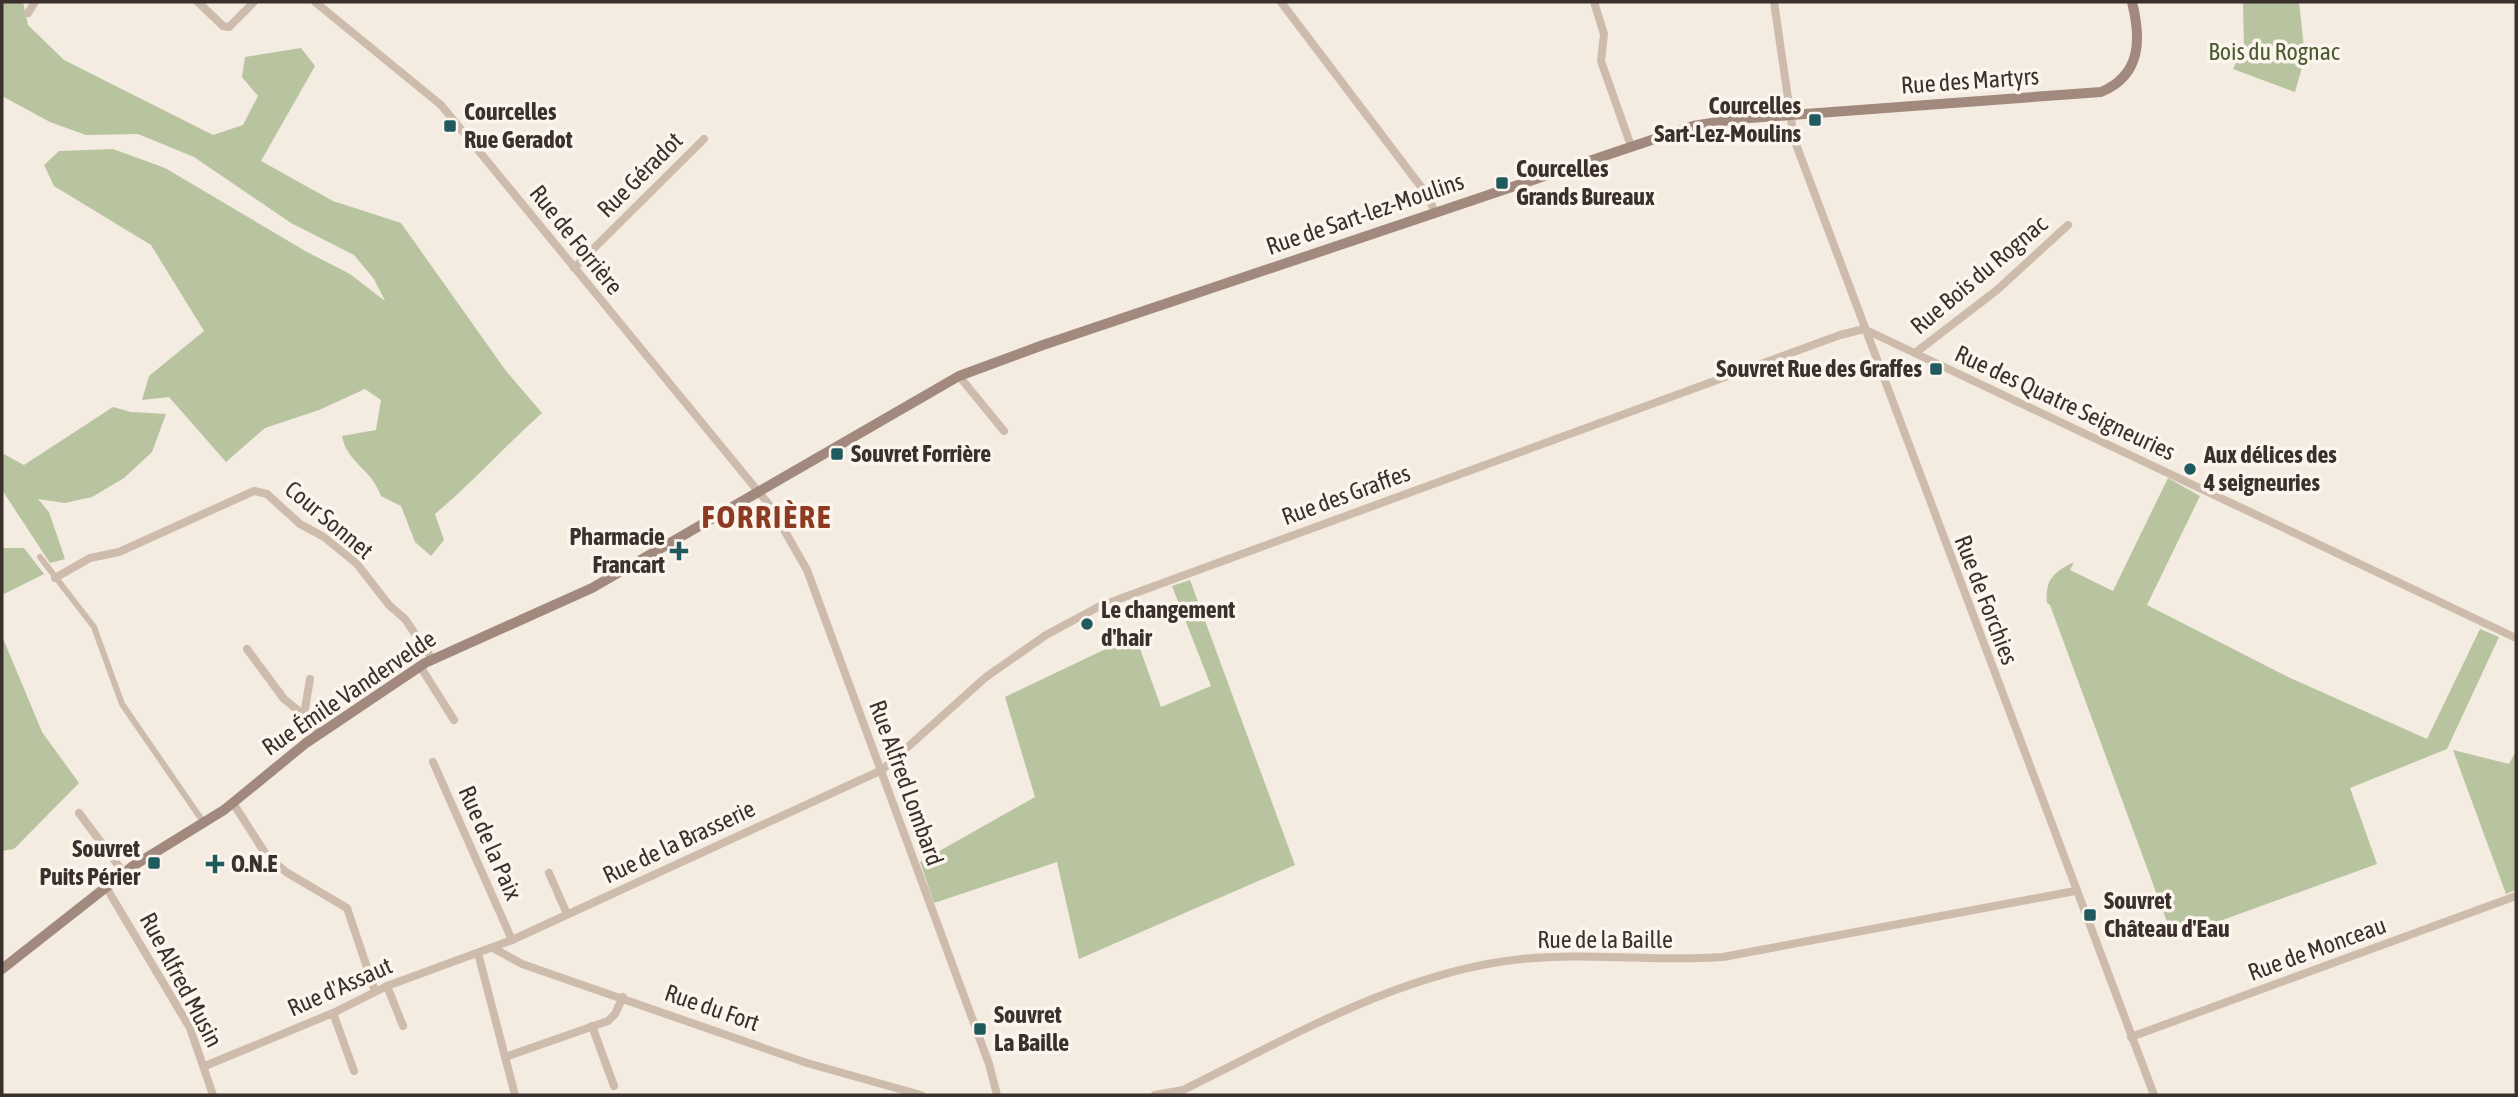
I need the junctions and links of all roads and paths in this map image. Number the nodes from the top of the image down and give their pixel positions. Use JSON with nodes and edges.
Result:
{"nodes":[{"id":1,"x":35,"y":2,"type":"edge"},
{"id":2,"x":198,"y":2,"type":"edge"},
{"id":3,"x":254,"y":2,"type":"edge"},
{"id":4,"x":315,"y":2,"type":"edge"},
{"id":5,"x":1281,"y":2,"type":"edge"},
{"id":6,"x":1594,"y":2,"type":"edge"},
{"id":7,"x":1774,"y":2,"type":"edge"},
{"id":8,"x":2132,"y":2,"type":"edge"},
{"id":9,"x":28,"y":13,"type":"dead end"},
{"id":10,"x":1790,"y":115,"type":"junction"},
{"id":11,"x":704,"y":139,"type":"dead end"},
{"id":12,"x":1631,"y":146,"type":"junction"},
{"id":13,"x":1435,"y":212,"type":"junction"},
{"id":14,"x":2068,"y":225,"type":"dead end"},
{"id":15,"x":574,"y":268,"type":"junction"},
{"id":16,"x":1864,"y":329,"type":"junction"},
{"id":17,"x":1915,"y":353,"type":"junction"},
{"id":18,"x":959,"y":376,"type":"junction"},
{"id":19,"x":1004,"y":431,"type":"dead end"},
{"id":20,"x":760,"y":493,"type":"junction"},
{"id":21,"x":40,"y":557,"type":"dead end"},
{"id":22,"x":55,"y":578,"type":"junction"},
{"id":23,"x":2516,"y":638,"type":"edge"},
{"id":24,"x":247,"y":649,"type":"dead end"},
{"id":25,"x":432,"y":659,"type":"junction"},
{"id":26,"x":421,"y":666,"type":"junction"},
{"id":27,"x":310,"y":679,"type":"dead end"},
{"id":28,"x":304,"y":715,"type":"junction"},
{"id":29,"x":454,"y":720,"type":"dead end"},
{"id":30,"x":320,"y":734,"type":"junction"},
{"id":31,"x":433,"y":762,"type":"dead end"},
{"id":32,"x":882,"y":770,"type":"junction"},
{"id":33,"x":233,"y":803,"type":"junction"},
{"id":34,"x":79,"y":813,"type":"dead end"},
{"id":35,"x":204,"y":823,"type":"junction"},
{"id":36,"x":124,"y":873,"type":"junction"},
{"id":37,"x":549,"y":873,"type":"dead end"},
{"id":38,"x":106,"y":887,"type":"junction"},
{"id":39,"x":2075,"y":891,"type":"junction"},
{"id":40,"x":2516,"y":896,"type":"edge"},
{"id":41,"x":568,"y":914,"type":"junction"},
{"id":42,"x":512,"y":940,"type":"junction"},
{"id":43,"x":493,"y":948,"type":"junction"},
{"id":44,"x":478,"y":953,"type":"junction"},
{"id":45,"x":4,"y":962,"type":"edge"},
{"id":46,"x":387,"y":986,"type":"junction"},
{"id":47,"x":375,"y":991,"type":"junction"},
{"id":48,"x":623,"y":997,"type":"junction"},
{"id":49,"x":333,"y":1013,"type":"junction"},
{"id":50,"x":403,"y":1026,"type":"dead end"},
{"id":51,"x":592,"y":1027,"type":"junction"},
{"id":52,"x":2131,"y":1037,"type":"junction"},
{"id":53,"x":505,"y":1057,"type":"junction"},
{"id":54,"x":205,"y":1066,"type":"junction"},
{"id":55,"x":355,"y":1071,"type":"dead end"},
{"id":56,"x":614,"y":1086,"type":"dead end"},
{"id":57,"x":213,"y":1095,"type":"edge"},
{"id":58,"x":515,"y":1095,"type":"edge"},
{"id":59,"x":921,"y":1095,"type":"edge"},
{"id":60,"x":997,"y":1095,"type":"edge"},
{"id":61,"x":1155,"y":1095,"type":"edge"},
{"id":62,"x":2154,"y":1095,"type":"edge"}],
"edges":[{"from":1,"to":9,"type":"street"},
{"from":2,"to":3,"type":"street"},
{"from":4,"to":15,"type":"street","name":"Rue de Forrière"},
{"from":5,"to":13,"type":"street"},
{"from":6,"to":12,"type":"street"},
{"from":7,"to":10,"type":"street","name":"Rue de Forchies"},
{"from":8,"to":10,"type":"main road","name":"Rue des Martyrs"},
{"from":10,"to":12,"type":"main road","name":"Rue de Sart-lez-Moulins"},
{"from":10,"to":16,"type":"street","name":"Rue de Forchies"},
{"from":11,"to":15,"type":"street","name":"Rue Géradot"},
{"from":12,"to":13,"type":"main road","name":"Rue de Sart-lez-Moulins"},
{"from":13,"to":18,"type":"main road","name":"Rue de Sart-lez-Moulins"},
{"from":14,"to":17,"type":"street","name":"Rue Bois du Rognac"},
{"from":15,"to":20,"type":"street","name":"Rue de Forrière"},
{"from":16,"to":17,"type":"street","name":"Rue des Quatre Seigneuries"},
{"from":16,"to":32,"type":"street","name":"Rue des Graffes"},
{"from":16,"to":39,"type":"street","name":"Rue de Forchies"},
{"from":17,"to":23,"type":"street","name":"Rue des Quatre Seigneuries"},
{"from":18,"to":19,"type":"street"},
{"from":18,"to":20,"type":"main road","name":"Rue de Sart-lez-Moulins"},
{"from":20,"to":25,"type":"main road","name":"Rue Émile Vandervelde"},
{"from":20,"to":32,"type":"street","name":"Rue Alfred Lombard"},
{"from":21,"to":22,"type":"street"},
{"from":22,"to":25,"type":"street","name":"Cour Sonnet"},
{"from":22,"to":35,"type":"street"},
{"from":24,"to":28,"type":"street"},
{"from":25,"to":26,"type":"main road","name":"Rue Émile Vandervelde"},
{"from":26,"to":29,"type":"street"},
{"from":26,"to":30,"type":"main road","name":"Rue Émile Vandervelde"},
{"from":27,"to":28,"type":"street"},
{"from":28,"to":30,"type":"street"},
{"from":30,"to":33,"type":"main road","name":"Rue Émile Vandervelde"},
{"from":31,"to":42,"type":"street","name":"Rue de la Paix"},
{"from":32,"to":41,"type":"street","name":"Rue de la Brasserie"},
{"from":32,"to":60,"type":"street","name":"Rue Alfred Lombard"},
{"from":33,"to":35,"type":"main road","name":"Rue Émile Vandervelde"},
{"from":33,"to":47,"type":"street"},
{"from":34,"to":36,"type":"street"},
{"from":35,"to":36,"type":"main road","name":"Rue Émile Vandervelde"},
{"from":36,"to":38,"type":"main road","name":"Rue Émile Vandervelde"},
{"from":37,"to":41,"type":"street"},
{"from":38,"to":45,"type":"main road","name":"Rue Émile Vandervelde"},
{"from":38,"to":54,"type":"street","name":"Rue Alfred Musin"},
{"from":39,"to":52,"type":"street","name":"Rue de Forchies"},
{"from":39,"to":61,"type":"street","name":"Rue de la Baille"},
{"from":40,"to":52,"type":"street","name":"Rue de Monceau"},
{"from":41,"to":42,"type":"street","name":"Rue de la Brasserie"},
{"from":42,"to":43,"type":"street","name":"Rue de la Brasserie"},
{"from":43,"to":44,"type":"street","name":"Rue d'Assaut"},
{"from":43,"to":48,"type":"street","name":"Rue du Fort"},
{"from":44,"to":46,"type":"street","name":"Rue d'Assaut"},
{"from":44,"to":53,"type":"street"},
{"from":46,"to":47,"type":"street","name":"Rue d'Assaut"},
{"from":46,"to":50,"type":"street"},
{"from":47,"to":49,"type":"street","name":"Rue d'Assaut"},
{"from":48,"to":51,"type":"street"},
{"from":48,"to":59,"type":"street","name":"Rue du Fort"},
{"from":49,"to":54,"type":"street","name":"Rue d'Assaut"},
{"from":49,"to":55,"type":"street"},
{"from":51,"to":53,"type":"street"},
{"from":51,"to":56,"type":"street"},
{"from":52,"to":62,"type":"street","name":"Rue de Forchies"},
{"from":53,"to":58,"type":"street"},
{"from":54,"to":57,"type":"street","name":"Rue Alfred Musin"}]}
